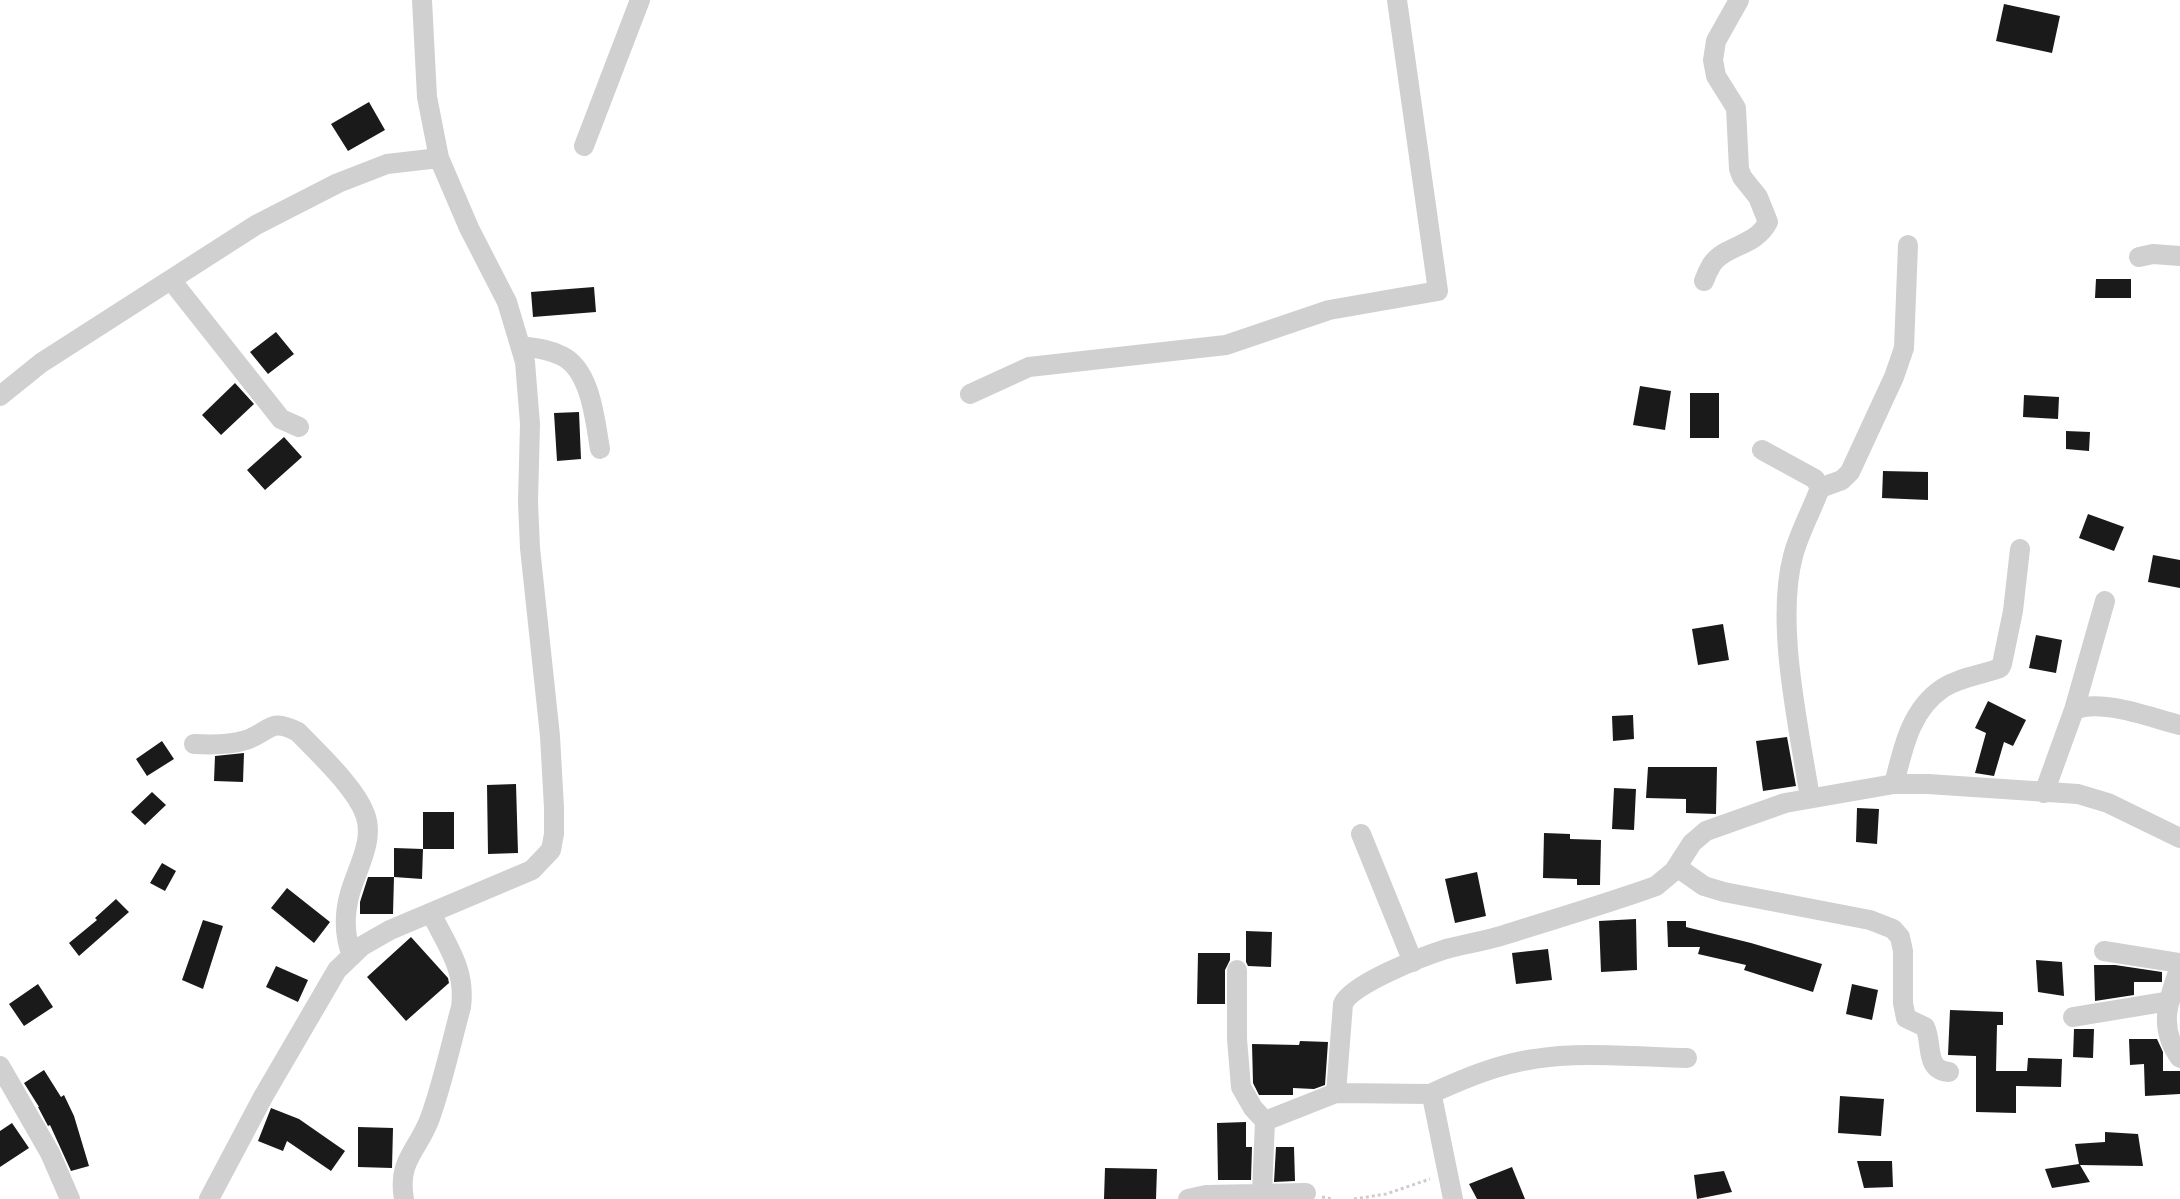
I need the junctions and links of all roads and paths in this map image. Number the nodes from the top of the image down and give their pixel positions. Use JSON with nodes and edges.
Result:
{"nodes":[{"id":1,"x":422,"y":0,"type":"edge"},
{"id":2,"x":640,"y":0,"type":"edge"},
{"id":3,"x":1397,"y":0,"type":"edge"},
{"id":4,"x":1739,"y":1,"type":"edge"},
{"id":5,"x":584,"y":146,"type":"dead end"},
{"id":6,"x":439,"y":158,"type":"junction"},
{"id":7,"x":1908,"y":245,"type":"dead end"},
{"id":8,"x":2180,"y":256,"type":"edge"},
{"id":9,"x":2139,"y":257,"type":"dead end"},
{"id":10,"x":171,"y":280,"type":"junction"},
{"id":11,"x":1704,"y":281,"type":"dead end"},
{"id":12,"x":521,"y":346,"type":"junction"},
{"id":13,"x":970,"y":394,"type":"dead end"},
{"id":14,"x":0,"y":396,"type":"edge"},
{"id":15,"x":299,"y":427,"type":"dead end"},
{"id":16,"x":600,"y":449,"type":"dead end"},
{"id":17,"x":1762,"y":450,"type":"dead end"},
{"id":18,"x":1820,"y":488,"type":"junction"},
{"id":19,"x":2020,"y":549,"type":"dead end"},
{"id":20,"x":2105,"y":601,"type":"dead end"},
{"id":21,"x":2074,"y":710,"type":"junction"},
{"id":22,"x":2180,"y":725,"type":"edge"},
{"id":23,"x":194,"y":744,"type":"dead end"},
{"id":24,"x":1894,"y":784,"type":"junction"},
{"id":25,"x":2044,"y":793,"type":"junction"},
{"id":26,"x":1810,"y":798,"type":"junction"},
{"id":27,"x":1361,"y":834,"type":"dead end"},
{"id":28,"x":2180,"y":838,"type":"edge"},
{"id":29,"x":1677,"y":867,"type":"junction"},
{"id":30,"x":431,"y":913,"type":"junction"},
{"id":31,"x":2104,"y":951,"type":"dead end"},
{"id":32,"x":352,"y":956,"type":"junction"},
{"id":33,"x":1413,"y":962,"type":"junction"},
{"id":34,"x":2180,"y":965,"type":"edge"},
{"id":35,"x":1237,"y":970,"type":"dead end"},
{"id":36,"x":2170,"y":1001,"type":"junction"},
{"id":37,"x":2073,"y":1017,"type":"dead end"},
{"id":38,"x":2173,"y":1027,"type":"edge"},
{"id":39,"x":1687,"y":1058,"type":"dead end"},
{"id":40,"x":2180,"y":1058,"type":"edge"},
{"id":41,"x":0,"y":1066,"type":"edge"},
{"id":42,"x":1949,"y":1072,"type":"dead end"},
{"id":43,"x":1336,"y":1093,"type":"junction"},
{"id":44,"x":1430,"y":1094,"type":"junction"},
{"id":45,"x":1264,"y":1121,"type":"junction"},
{"id":46,"x":1448,"y":1172,"type":"junction"},
{"id":47,"x":1262,"y":1193,"type":"junction"},
{"id":48,"x":1306,"y":1193,"type":"dead end"},
{"id":49,"x":70,"y":1199,"type":"edge"},
{"id":50,"x":209,"y":1199,"type":"edge"},
{"id":51,"x":404,"y":1199,"type":"edge"},
{"id":52,"x":1188,"y":1199,"type":"edge"},
{"id":53,"x":1354,"y":1199,"type":"edge"},
{"id":54,"x":1453,"y":1199,"type":"edge"}],
"edges":[{"from":1,"to":6,"type":"street"},
{"from":2,"to":5,"type":"street"},
{"from":3,"to":13,"type":"street"},
{"from":4,"to":11,"type":"street"},
{"from":6,"to":10,"type":"street"},
{"from":6,"to":12,"type":"street"},
{"from":7,"to":18,"type":"street"},
{"from":8,"to":9,"type":"street"},
{"from":10,"to":14,"type":"street"},
{"from":10,"to":15,"type":"street"},
{"from":12,"to":16,"type":"street"},
{"from":12,"to":30,"type":"street"},
{"from":17,"to":18,"type":"street"},
{"from":18,"to":26,"type":"street"},
{"from":19,"to":24,"type":"street"},
{"from":20,"to":21,"type":"street"},
{"from":21,"to":22,"type":"street"},
{"from":21,"to":25,"type":"street"},
{"from":23,"to":32,"type":"street"},
{"from":24,"to":25,"type":"street"},
{"from":24,"to":26,"type":"street"},
{"from":25,"to":28,"type":"street"},
{"from":26,"to":29,"type":"street"},
{"from":27,"to":33,"type":"street"},
{"from":29,"to":33,"type":"street"},
{"from":29,"to":42,"type":"street"},
{"from":30,"to":32,"type":"street"},
{"from":30,"to":51,"type":"street"},
{"from":31,"to":34,"type":"street"},
{"from":32,"to":50,"type":"street"},
{"from":33,"to":43,"type":"street"},
{"from":34,"to":36,"type":"street"},
{"from":35,"to":45,"type":"street"},
{"from":36,"to":37,"type":"street"},
{"from":36,"to":38,"type":"street"},
{"from":38,"to":40,"type":"street"},
{"from":39,"to":44,"type":"street"},
{"from":41,"to":49,"type":"street"},
{"from":43,"to":44,"type":"street"},
{"from":43,"to":45,"type":"street"},
{"from":44,"to":46,"type":"street"},
{"from":45,"to":47,"type":"street"},
{"from":46,"to":53,"type":"path"},
{"from":46,"to":54,"type":"street"},
{"from":47,"to":48,"type":"street"},
{"from":47,"to":52,"type":"street"}]}
